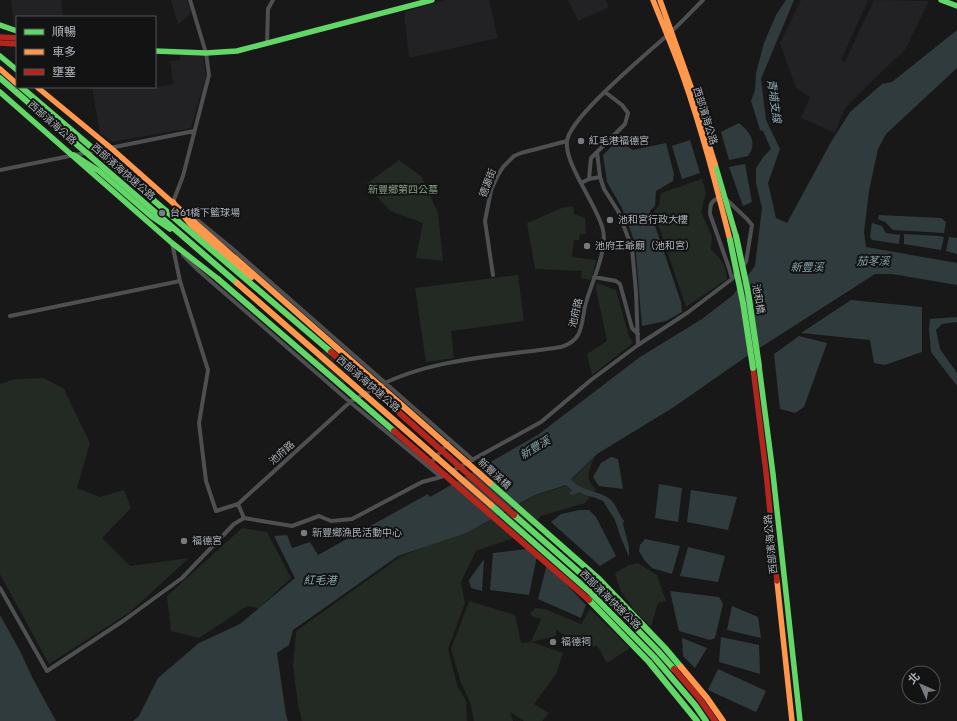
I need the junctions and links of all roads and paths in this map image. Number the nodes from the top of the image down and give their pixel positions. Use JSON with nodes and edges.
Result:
{"nodes":[{"id":1,"x":190,"y":0,"type":"edge"},
{"id":2,"x":273,"y":0,"type":"edge"},
{"id":3,"x":432,"y":0,"type":"edge"},
{"id":4,"x":653,"y":0,"type":"edge"},
{"id":5,"x":660,"y":0,"type":"edge"},
{"id":6,"x":703,"y":0,"type":"edge"},
{"id":7,"x":941,"y":0,"type":"edge"},
{"id":8,"x":957,"y":6,"type":"edge"},
{"id":9,"x":0,"y":24,"type":"edge"},
{"id":10,"x":16,"y":31,"type":"edge"},
{"id":11,"x":670,"y":33,"type":"junction"},
{"id":12,"x":0,"y":37,"type":"edge"},
{"id":13,"x":16,"y":38,"type":"edge"},
{"id":14,"x":267,"y":42,"type":"junction"},
{"id":15,"x":0,"y":43,"type":"edge"},
{"id":16,"x":16,"y":44,"type":"edge"},
{"id":17,"x":156,"y":51,"type":"edge"},
{"id":18,"x":206,"y":53,"type":"junction"},
{"id":19,"x":0,"y":56,"type":"edge"},
{"id":20,"x":16,"y":69,"type":"edge"},
{"id":21,"x":0,"y":70,"type":"edge"},
{"id":22,"x":0,"y":78,"type":"edge"},
{"id":23,"x":16,"y":83,"type":"edge"},
{"id":24,"x":22,"y":88,"type":"edge"},
{"id":25,"x":38,"y":88,"type":"edge"},
{"id":26,"x":43,"y":88,"type":"edge"},
{"id":27,"x":0,"y":92,"type":"edge"},
{"id":28,"x":605,"y":92,"type":"junction"},
{"id":29,"x":49,"y":98,"type":"junction"},
{"id":30,"x":194,"y":132,"type":"junction"},
{"id":31,"x":567,"y":141,"type":"junction"},
{"id":32,"x":111,"y":148,"type":"junction"},
{"id":33,"x":597,"y":152,"type":"junction"},
{"id":34,"x":74,"y":155,"type":"junction"},
{"id":35,"x":0,"y":170,"type":"edge"},
{"id":36,"x":600,"y":177,"type":"junction"},
{"id":37,"x":589,"y":180,"type":"junction"},
{"id":38,"x":581,"y":183,"type":"junction"},
{"id":39,"x":719,"y":198,"type":"junction"},
{"id":40,"x":726,"y":199,"type":"junction"},
{"id":41,"x":173,"y":202,"type":"junction"},
{"id":42,"x":181,"y":236,"type":"junction"},
{"id":43,"x":736,"y":236,"type":"joint"},
{"id":44,"x":730,"y":240,"type":"joint"},
{"id":45,"x":172,"y":243,"type":"junction"},
{"id":46,"x":235,"y":258,"type":"joint"},
{"id":47,"x":730,"y":268,"type":"junction"},
{"id":48,"x":741,"y":269,"type":"junction"},
{"id":49,"x":493,"y":274,"type":"dead end"},
{"id":50,"x":594,"y":277,"type":"junction"},
{"id":51,"x":732,"y":279,"type":"junction"},
{"id":52,"x":180,"y":281,"type":"junction"},
{"id":53,"x":10,"y":316,"type":"dead end"},
{"id":54,"x":296,"y":321,"type":"junction"},
{"id":55,"x":638,"y":334,"type":"junction"},
{"id":56,"x":638,"y":344,"type":"junction"},
{"id":57,"x":756,"y":367,"type":"junction"},
{"id":58,"x":386,"y":383,"type":"junction"},
{"id":59,"x":350,"y":402,"type":"junction"},
{"id":60,"x":451,"y":440,"type":"junction"},
{"id":61,"x":473,"y":460,"type":"junction"},
{"id":62,"x":428,"y":466,"type":"junction"},
{"id":63,"x":441,"y":477,"type":"junction"},
{"id":64,"x":238,"y":504,"type":"junction"},
{"id":65,"x":244,"y":518,"type":"junction"},
{"id":66,"x":0,"y":588,"type":"edge"},
{"id":67,"x":697,"y":721,"type":"edge"},
{"id":68,"x":706,"y":721,"type":"edge"},
{"id":69,"x":715,"y":721,"type":"edge"},
{"id":70,"x":723,"y":721,"type":"edge"},
{"id":71,"x":792,"y":721,"type":"edge"},
{"id":72,"x":800,"y":721,"type":"edge"}],
"edges":[{"from":1,"to":18,"type":"street"},
{"from":2,"to":14,"type":"street"},
{"from":3,"to":14,"type":"main road"},
{"from":4,"to":11,"type":"main road","name":"西部濱海公路"},
{"from":5,"to":11,"type":"main road","name":"西部濱海公路"},
{"from":6,"to":11,"type":"street"},
{"from":7,"to":8,"type":"main road"},
{"from":9,"to":10,"type":"main road"},
{"from":11,"to":28,"type":"street"},
{"from":11,"to":39,"type":"main road","name":"西部濱海公路"},
{"from":11,"to":40,"type":"main road","name":"西部濱海公路"},
{"from":12,"to":13,"type":"main road"},
{"from":14,"to":18,"type":"main road"},
{"from":15,"to":16,"type":"main road"},
{"from":17,"to":18,"type":"main road"},
{"from":18,"to":30,"type":"street"},
{"from":19,"to":20,"type":"main road"},
{"from":21,"to":23,"type":"main road"},
{"from":22,"to":42,"type":"main road","name":"西部濱海快速公路","bridge":true},
{"from":24,"to":54,"type":"main road","name":"西部濱海快速公路","bridge":true},
{"from":25,"to":29,"type":"main road","name":"西部濱海公路"},
{"from":26,"to":29,"type":"main road"},
{"from":27,"to":34,"type":"main road","name":"西部濱海公路"},
{"from":28,"to":31,"type":"street"},
{"from":28,"to":33,"type":"street"},
{"from":29,"to":32,"type":"main road","name":"西部濱海公路"},
{"from":30,"to":32,"type":"street"},
{"from":30,"to":41,"type":"street"},
{"from":31,"to":38,"type":"street","name":"池府路"},
{"from":31,"to":49,"type":"street","name":"德源街"},
{"from":32,"to":34,"type":"street"},
{"from":32,"to":41,"type":"main road","name":"西部濱海公路"},
{"from":33,"to":36,"type":"street"},
{"from":33,"to":37,"type":"street"},
{"from":34,"to":35,"type":"street"},
{"from":34,"to":42,"type":"main road","bridge":true},
{"from":34,"to":45,"type":"main road","name":"西部濱海公路"},
{"from":36,"to":37,"type":"street"},
{"from":36,"to":55,"type":"street"},
{"from":37,"to":38,"type":"street"},
{"from":38,"to":50,"type":"street","name":"池府路"},
{"from":39,"to":44,"type":"main road","name":"西部濱海公路"},
{"from":39,"to":47,"type":"street"},
{"from":40,"to":43,"type":"main road","name":"西部濱海公路"},
{"from":40,"to":48,"type":"street"},
{"from":41,"to":46,"type":"main road","name":"西部濱海公路"},
{"from":41,"to":54,"type":"main road","bridge":true},
{"from":41,"to":58,"type":"street"},
{"from":42,"to":68,"type":"main road","name":"西部濱海快速公路","bridge":true},
{"from":43,"to":57,"type":"main road","name":"池和橋","bridge":true},
{"from":44,"to":57,"type":"main road","name":"池和橋","bridge":true},
{"from":45,"to":52,"type":"street"},
{"from":45,"to":59,"type":"street"},
{"from":45,"to":67,"type":"main road","name":"西部濱海公路","bridge":true},
{"from":46,"to":70,"type":"main road","name":"新豐溪橋","bridge":true},
{"from":47,"to":48,"type":"street"},
{"from":47,"to":51,"type":"street"},
{"from":48,"to":51,"type":"street"},
{"from":50,"to":55,"type":"street"},
{"from":50,"to":58,"type":"street","name":"池府路"},
{"from":51,"to":56,"type":"street"},
{"from":52,"to":53,"type":"street"},
{"from":52,"to":64,"type":"street"},
{"from":54,"to":69,"type":"main road","name":"西部濱海快速公路","bridge":true},
{"from":55,"to":56,"type":"street"},
{"from":56,"to":61,"type":"street"},
{"from":57,"to":71,"type":"main road","name":"西部濱海公路"},
{"from":57,"to":72,"type":"main road","name":"西部濱海公路"},
{"from":58,"to":59,"type":"street","name":"池府路"},
{"from":58,"to":60,"type":"street"},
{"from":59,"to":62,"type":"street"},
{"from":59,"to":64,"type":"street","name":"池府路"},
{"from":60,"to":61,"type":"street"},
{"from":60,"to":62,"type":"street"},
{"from":61,"to":63,"type":"street"},
{"from":62,"to":63,"type":"street"},
{"from":63,"to":65,"type":"street"},
{"from":64,"to":65,"type":"street"},
{"from":65,"to":66,"type":"street"}]}
